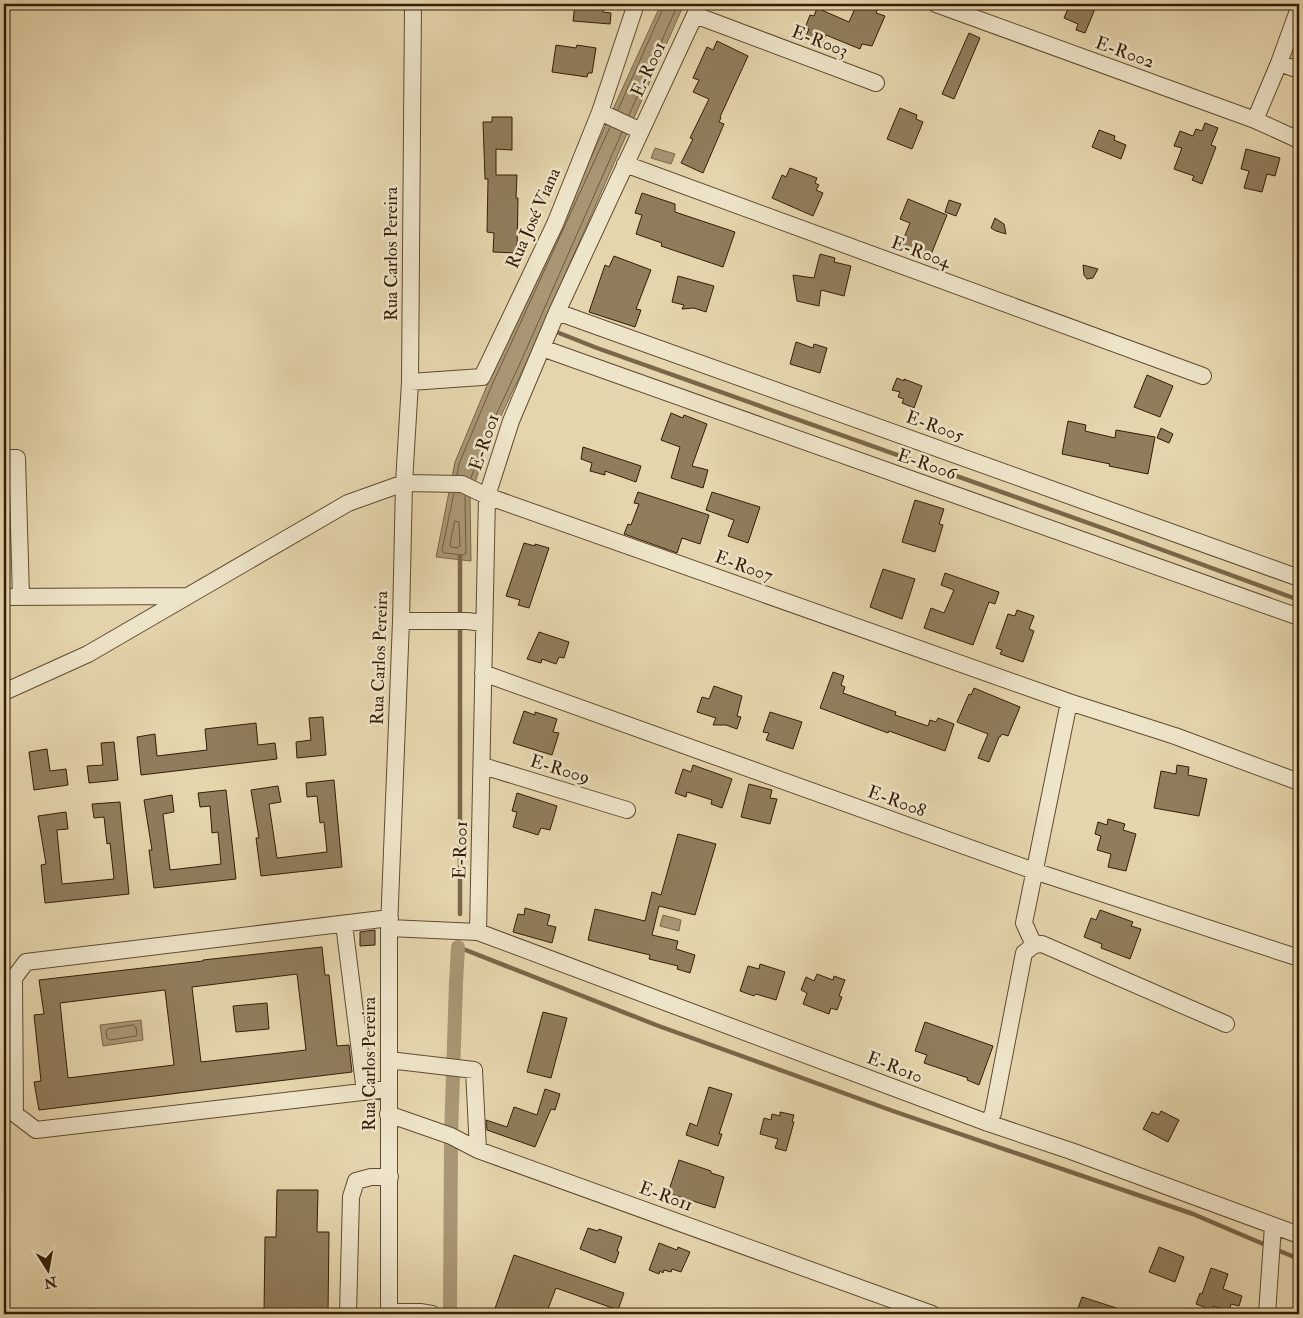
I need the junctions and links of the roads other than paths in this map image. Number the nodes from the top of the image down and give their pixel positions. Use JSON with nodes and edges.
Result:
{"nodes":[{"id":1,"x":412,"y":4,"type":"edge"},
{"id":2,"x":636,"y":4,"type":"edge"},
{"id":3,"x":936,"y":4,"type":"edge"},
{"id":4,"x":1299,"y":8,"type":"edge"},
{"id":5,"x":697,"y":10,"type":"edge"},
{"id":6,"x":1279,"y":63,"type":"junction"},
{"id":7,"x":1299,"y":70,"type":"edge"},
{"id":8,"x":876,"y":84,"type":"dead end"},
{"id":9,"x":600,"y":112,"type":"junction"},
{"id":10,"x":1254,"y":120,"type":"junction"},
{"id":11,"x":641,"y":131,"type":"junction"},
{"id":12,"x":1299,"y":140,"type":"edge"},
{"id":13,"x":625,"y":164,"type":"junction"},
{"id":14,"x":557,"y":312,"type":"junction"},
{"id":15,"x":542,"y":348,"type":"junction"},
{"id":16,"x":1203,"y":376,"type":"dead end"},
{"id":17,"x":410,"y":382,"type":"junction"},
{"id":18,"x":4,"y":458,"type":"edge"},
{"id":19,"x":404,"y":483,"type":"junction"},
{"id":20,"x":487,"y":496,"type":"junction"},
{"id":21,"x":1299,"y":578,"type":"edge"},
{"id":22,"x":189,"y":596,"type":"junction"},
{"id":23,"x":4,"y":597,"type":"edge"},
{"id":24,"x":20,"y":597,"type":"junction"},
{"id":25,"x":1299,"y":617,"type":"edge"},
{"id":26,"x":402,"y":621,"type":"junction"},
{"id":27,"x":484,"y":623,"type":"junction"},
{"id":28,"x":483,"y":673,"type":"junction"},
{"id":29,"x":4,"y":692,"type":"edge"},
{"id":30,"x":1069,"y":702,"type":"junction"},
{"id":31,"x":483,"y":766,"type":"junction"},
{"id":32,"x":1299,"y":782,"type":"edge"},
{"id":33,"x":626,"y":810,"type":"dead end"},
{"id":34,"x":1034,"y":871,"type":"junction"},
{"id":35,"x":390,"y":923,"type":"junction"},
{"id":36,"x":344,"y":924,"type":"junction"},
{"id":37,"x":478,"y":932,"type":"junction"},
{"id":38,"x":1034,"y":945,"type":"junction"},
{"id":39,"x":1299,"y":958,"type":"edge"},
{"id":40,"x":1226,"y":1024,"type":"dead end"},
{"id":41,"x":389,"y":1060,"type":"junction"},
{"id":42,"x":388,"y":1089,"type":"junction"},
{"id":43,"x":365,"y":1092,"type":"junction"},
{"id":44,"x":388,"y":1114,"type":"junction"},
{"id":45,"x":988,"y":1123,"type":"junction"},
{"id":46,"x":478,"y":1150,"type":"junction"},
{"id":47,"x":390,"y":1176,"type":"junction"},
{"id":48,"x":1273,"y":1226,"type":"junction"},
{"id":49,"x":1299,"y":1235,"type":"edge"},
{"id":50,"x":389,"y":1313,"type":"edge"},
{"id":51,"x":348,"y":1314,"type":"edge"},
{"id":52,"x":432,"y":1314,"type":"edge"},
{"id":53,"x":932,"y":1314,"type":"edge"},
{"id":54,"x":1267,"y":1314,"type":"edge"}],
"edges":[{"from":1,"to":17,"type":"street","name":"Rua Carlos Pereira"},
{"from":2,"to":9,"type":"street","name":"Rua José Viana"},
{"from":3,"to":10,"type":"street","name":"E-R002"},
{"from":4,"to":6,"type":"street"},
{"from":5,"to":8,"type":"street","name":"E-R003"},
{"from":5,"to":11,"type":"street","name":"E-R001"},
{"from":6,"to":7,"type":"street"},
{"from":6,"to":10,"type":"street"},
{"from":9,"to":11,"type":"street"},
{"from":9,"to":17,"type":"street","name":"Rua José Viana"},
{"from":10,"to":12,"type":"street","name":"E-R002"},
{"from":11,"to":13,"type":"street","name":"E-R001"},
{"from":13,"to":14,"type":"street","name":"E-R001"},
{"from":13,"to":16,"type":"street","name":"E-R004"},
{"from":14,"to":15,"type":"street","name":"E-R001"},
{"from":14,"to":21,"type":"street","name":"E-R005"},
{"from":15,"to":20,"type":"street","name":"E-R001"},
{"from":15,"to":25,"type":"street","name":"E-R006"},
{"from":17,"to":19,"type":"street","name":"Rua Carlos Pereira"},
{"from":18,"to":24,"type":"street"},
{"from":19,"to":20,"type":"street","name":"E-R007"},
{"from":19,"to":22,"type":"street"},
{"from":19,"to":26,"type":"street","name":"Rua Carlos Pereira"},
{"from":20,"to":27,"type":"street","name":"E-R001"},
{"from":20,"to":30,"type":"street","name":"E-R007"},
{"from":22,"to":24,"type":"street"},
{"from":22,"to":29,"type":"street"},
{"from":23,"to":24,"type":"street"},
{"from":26,"to":27,"type":"street"},
{"from":26,"to":35,"type":"street","name":"Rua Carlos Pereira"},
{"from":27,"to":28,"type":"street","name":"E-R001"},
{"from":28,"to":31,"type":"street","name":"E-R001"},
{"from":28,"to":34,"type":"street","name":"E-R008"},
{"from":30,"to":32,"type":"street","name":"E-R007"},
{"from":30,"to":34,"type":"street"},
{"from":31,"to":33,"type":"street","name":"E-R009"},
{"from":31,"to":37,"type":"street","name":"E-R001"},
{"from":34,"to":38,"type":"street"},
{"from":34,"to":39,"type":"street","name":"E-R008"},
{"from":35,"to":36,"type":"street","name":"E-R010"},
{"from":35,"to":37,"type":"street","name":"E-R010"},
{"from":35,"to":41,"type":"street","name":"Rua Carlos Pereira"},
{"from":36,"to":43,"type":"street"},
{"from":36,"to":43,"type":"street","name":"E-R010"},
{"from":37,"to":45,"type":"street","name":"E-R010"},
{"from":38,"to":40,"type":"street"},
{"from":38,"to":45,"type":"street"},
{"from":41,"to":42,"type":"street","name":"Rua Carlos Pereira"},
{"from":41,"to":46,"type":"street"},
{"from":42,"to":43,"type":"street"},
{"from":42,"to":44,"type":"street","name":"Rua Carlos Pereira"},
{"from":44,"to":46,"type":"street","name":"E-R011"},
{"from":44,"to":47,"type":"street","name":"Rua Carlos Pereira"},
{"from":45,"to":48,"type":"street","name":"E-R010"},
{"from":46,"to":53,"type":"street","name":"E-R011"},
{"from":47,"to":50,"type":"street","name":"Rua Carlos Pereira"},
{"from":47,"to":51,"type":"street"},
{"from":48,"to":49,"type":"street","name":"E-R010"},
{"from":48,"to":54,"type":"street"},
{"from":50,"to":52,"type":"street"}]}
